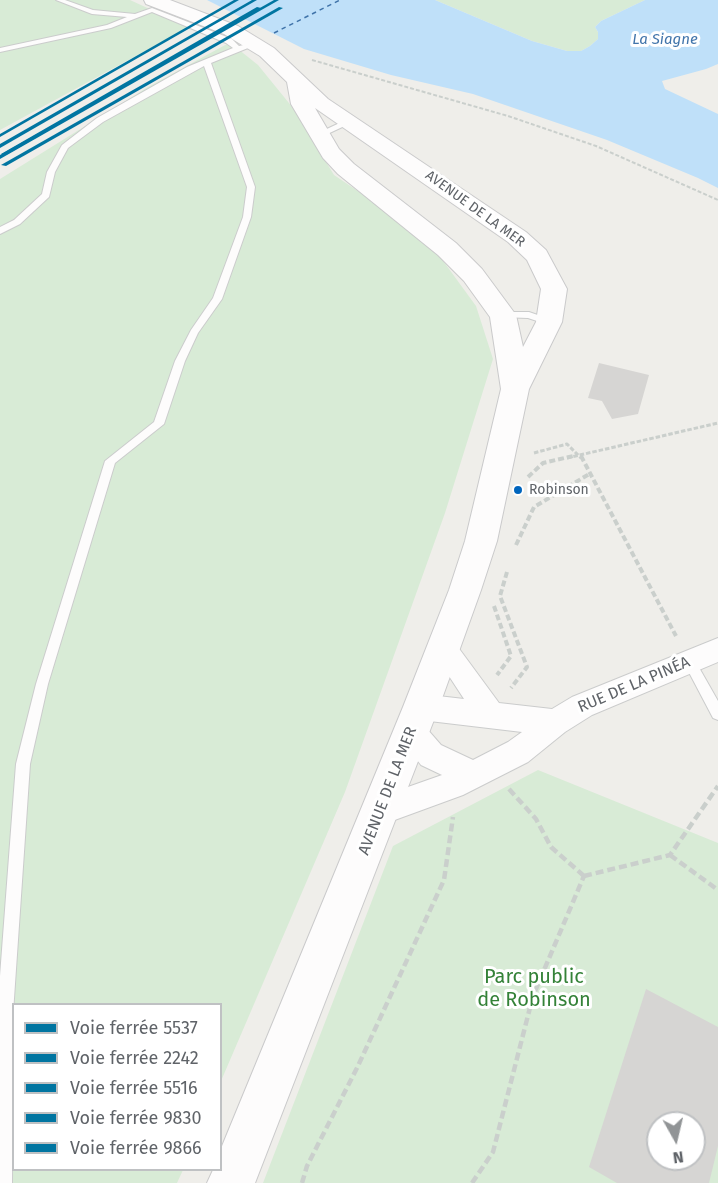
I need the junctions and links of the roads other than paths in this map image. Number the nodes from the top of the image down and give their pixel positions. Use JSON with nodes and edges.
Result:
{"nodes":[{"id":1,"x":59,"y":0,"type":"edge"},
{"id":2,"x":153,"y":0,"type":"edge"},
{"id":3,"x":138,"y":16,"type":"junction"},
{"id":4,"x":246,"y":46,"type":"junction"},
{"id":5,"x":0,"y":50,"type":"edge"},
{"id":6,"x":207,"y":63,"type":"junction"},
{"id":7,"x":302,"y":68,"type":"junction"},
{"id":8,"x":349,"y":122,"type":"junction"},
{"id":9,"x":318,"y":135,"type":"junction"},
{"id":10,"x":0,"y":231,"type":"edge"},
{"id":11,"x":503,"y":315,"type":"junction"},
{"id":12,"x":549,"y":322,"type":"junction"},
{"id":13,"x":515,"y":389,"type":"junction"},
{"id":14,"x":443,"y":647,"type":"junction"},
{"id":15,"x":718,"y":650,"type":"edge"},
{"id":16,"x":689,"y":661,"type":"junction"},
{"id":17,"x":718,"y":714,"type":"edge"},
{"id":18,"x":491,"y":715,"type":"junction"},
{"id":19,"x":416,"y":719,"type":"junction"},
{"id":20,"x":555,"y":723,"type":"junction"},
{"id":21,"x":480,"y":770,"type":"junction"},
{"id":22,"x":381,"y":810,"type":"junction"},
{"id":23,"x":3,"y":1183,"type":"edge"},
{"id":24,"x":231,"y":1183,"type":"edge"}],
"edges":[{"from":1,"to":3,"type":"lane"},
{"from":2,"to":4,"type":"main road","name":"AVENUE DE LA MER"},
{"from":3,"to":4,"type":"lane"},
{"from":3,"to":5,"type":"lane"},
{"from":4,"to":6,"type":"lane"},
{"from":4,"to":7,"type":"main road","name":"AVENUE DE LA MER"},
{"from":6,"to":10,"type":"lane"},
{"from":6,"to":23,"type":"lane"},
{"from":7,"to":8,"type":"main road","name":"AVENUE DE LA MER"},
{"from":7,"to":9,"type":"main road","name":"AVENUE DE LA MER"},
{"from":8,"to":9,"type":"lane"},
{"from":8,"to":12,"type":"main road","name":"AVENUE DE LA MER"},
{"from":9,"to":11,"type":"main road","name":"AVENUE DE LA MER"},
{"from":11,"to":12,"type":"lane"},
{"from":11,"to":13,"type":"main road","name":"AVENUE DE LA MER"},
{"from":12,"to":13,"type":"main road","name":"AVENUE DE LA MER"},
{"from":13,"to":14,"type":"main road","name":"AVENUE DE LA MER"},
{"from":14,"to":18,"type":"street"},
{"from":14,"to":19,"type":"main road","name":"AVENUE DE LA MER"},
{"from":15,"to":16,"type":"street","name":"RUE DE LA PINÉA"},
{"from":16,"to":17,"type":"lane"},
{"from":16,"to":20,"type":"street","name":"RUE DE LA PINÉA"},
{"from":18,"to":19,"type":"street"},
{"from":18,"to":20,"type":"street"},
{"from":19,"to":21,"type":"street"},
{"from":19,"to":22,"type":"main road","name":"AVENUE DE LA MER"},
{"from":20,"to":21,"type":"street","name":"RUE DE LA PINÉA"},
{"from":21,"to":22,"type":"street","name":"RUE DE LA PINÉA"},
{"from":22,"to":24,"type":"main road","name":"AVENUE DE LA MER"}]}
